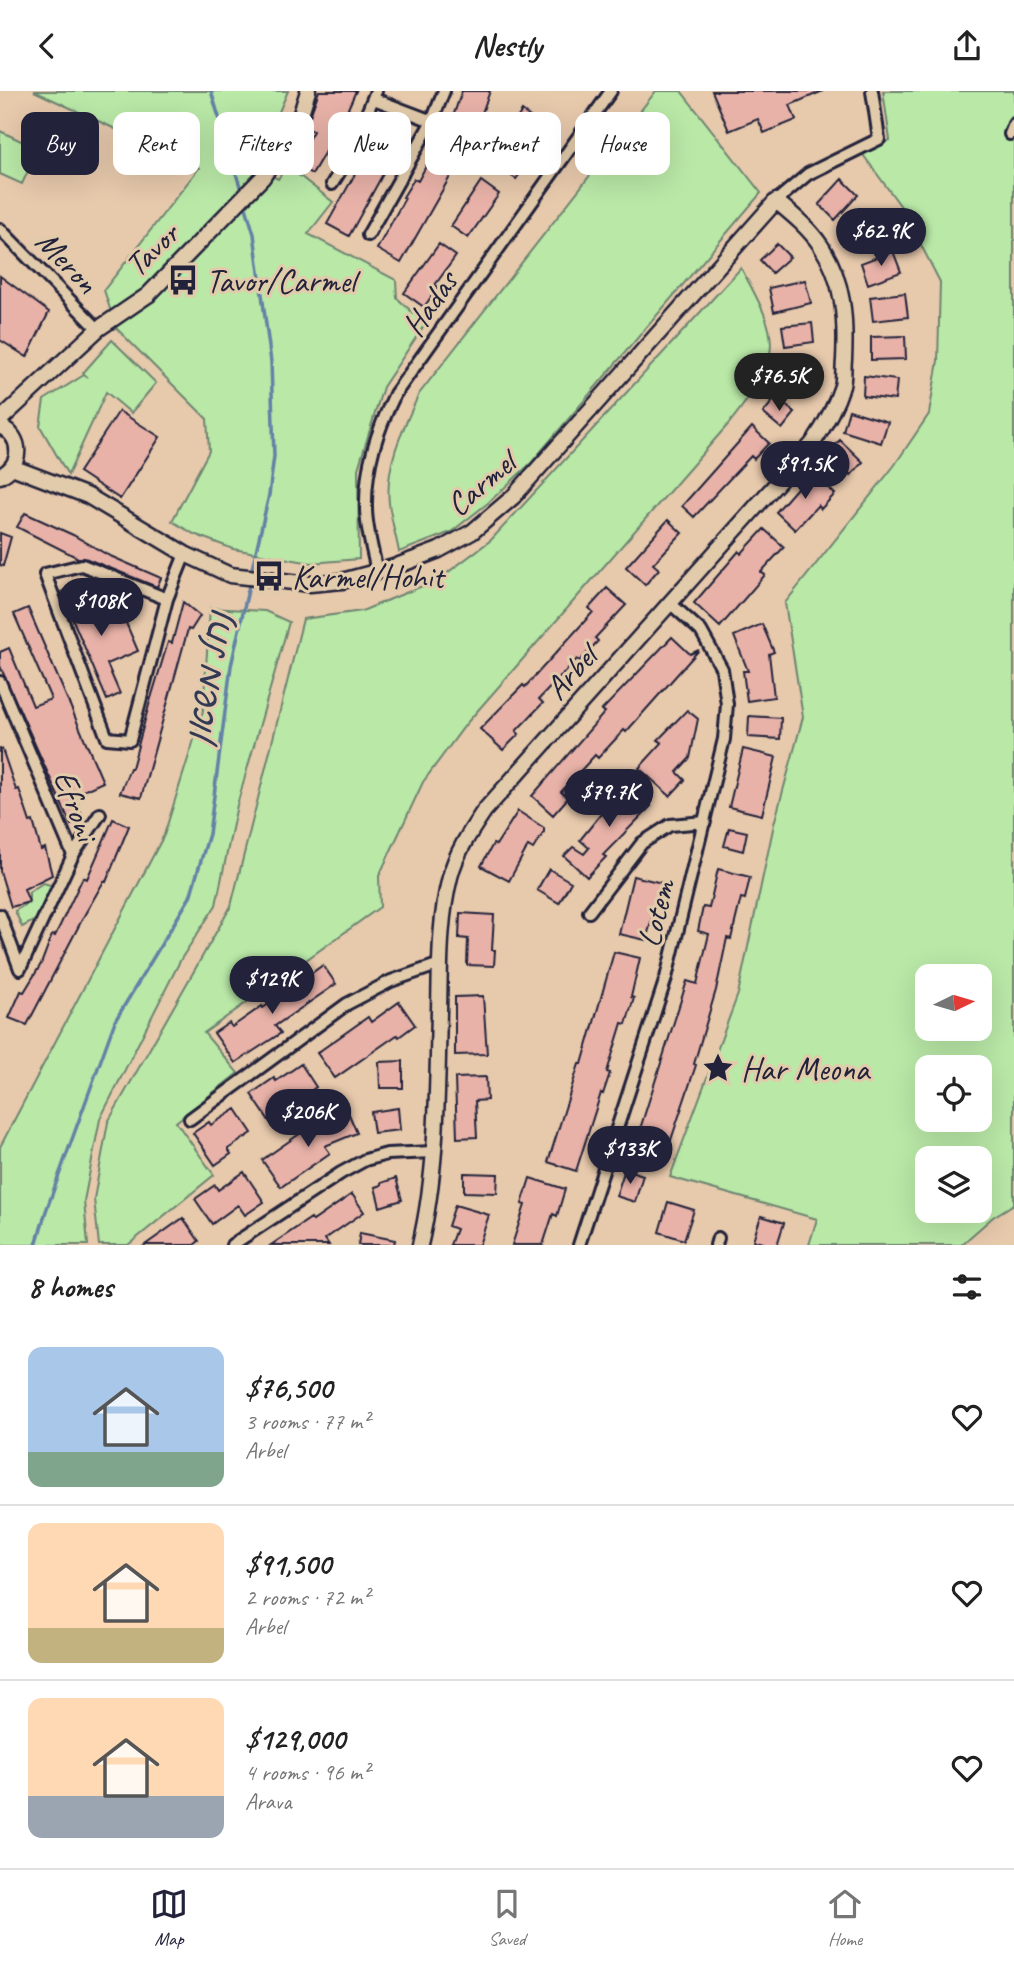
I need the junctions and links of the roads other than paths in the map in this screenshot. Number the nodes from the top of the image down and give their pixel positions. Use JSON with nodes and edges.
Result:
{"nodes":[{"id":1,"x":308,"y":91,"type":"edge"},
{"id":2,"x":444,"y":91,"type":"edge"},
{"id":3,"x":611,"y":91,"type":"edge"},
{"id":4,"x":872,"y":91,"type":"edge"},
{"id":5,"x":375,"y":95,"type":"edge"},
{"id":6,"x":436,"y":112,"type":"edge"},
{"id":7,"x":425,"y":118,"type":"edge"},
{"id":8,"x":425,"y":133,"type":"edge"},
{"id":9,"x":332,"y":184,"type":"dead end"},
{"id":10,"x":776,"y":201,"type":"junction"},
{"id":11,"x":0,"y":229,"type":"edge"},
{"id":12,"x":368,"y":235,"type":"dead end"},
{"id":13,"x":98,"y":329,"type":"junction"},
{"id":14,"x":0,"y":420,"type":"edge"},
{"id":15,"x":0,"y":426,"type":"edge"},
{"id":16,"x":6,"y":471,"type":"edge"},
{"id":17,"x":185,"y":554,"type":"junction"},
{"id":18,"x":377,"y":572,"type":"junction"},
{"id":19,"x":167,"y":599,"type":"junction"},
{"id":20,"x":670,"y":603,"type":"junction"},
{"id":21,"x":0,"y":682,"type":"edge"},
{"id":22,"x":100,"y":814,"type":"dead end"},
{"id":23,"x":705,"y":822,"type":"junction"},
{"id":24,"x":72,"y":856,"type":"junction"},
{"id":25,"x":589,"y":912,"type":"dead end"},
{"id":26,"x":0,"y":915,"type":"edge"},
{"id":27,"x":440,"y":964,"type":"junction"},
{"id":28,"x":190,"y":1119,"type":"dead end"},
{"id":29,"x":433,"y":1152,"type":"junction"},
{"id":30,"x":232,"y":1245,"type":"edge"},
{"id":31,"x":420,"y":1245,"type":"edge"},
{"id":32,"x":579,"y":1245,"type":"edge"}],
"edges":[{"from":1,"to":13,"type":"street","name":"Tavor"},
{"from":2,"to":6,"type":"street"},
{"from":3,"to":18,"type":"street","name":"Hadas"},
{"from":4,"to":10,"type":"street","name":"Carmel"},
{"from":5,"to":7,"type":"street"},
{"from":5,"to":9,"type":"street"},
{"from":8,"to":12,"type":"street"},
{"from":10,"to":18,"type":"street","name":"Carmel"},
{"from":10,"to":20,"type":"street","name":"Arbel"},
{"from":11,"to":13,"type":"street","name":"Meron"},
{"from":13,"to":14,"type":"street","name":"Tavor"},
{"from":15,"to":16,"type":"street"},
{"from":16,"to":17,"type":"street","name":"Carmel"},
{"from":17,"to":18,"type":"street","name":"Carmel"},
{"from":17,"to":19,"type":"street"},
{"from":19,"to":19,"type":"street"},
{"from":20,"to":23,"type":"street","name":"Lotem"},
{"from":20,"to":27,"type":"street","name":"Arbel"},
{"from":21,"to":24,"type":"street","name":"Efroni"},
{"from":22,"to":24,"type":"street"},
{"from":23,"to":25,"type":"street"},
{"from":23,"to":32,"type":"street","name":"Lotem"},
{"from":24,"to":26,"type":"street","name":"Efroni"},
{"from":27,"to":28,"type":"street"},
{"from":27,"to":29,"type":"street","name":"Arbel"},
{"from":29,"to":30,"type":"street"},
{"from":29,"to":31,"type":"street","name":"Arbel"}]}
